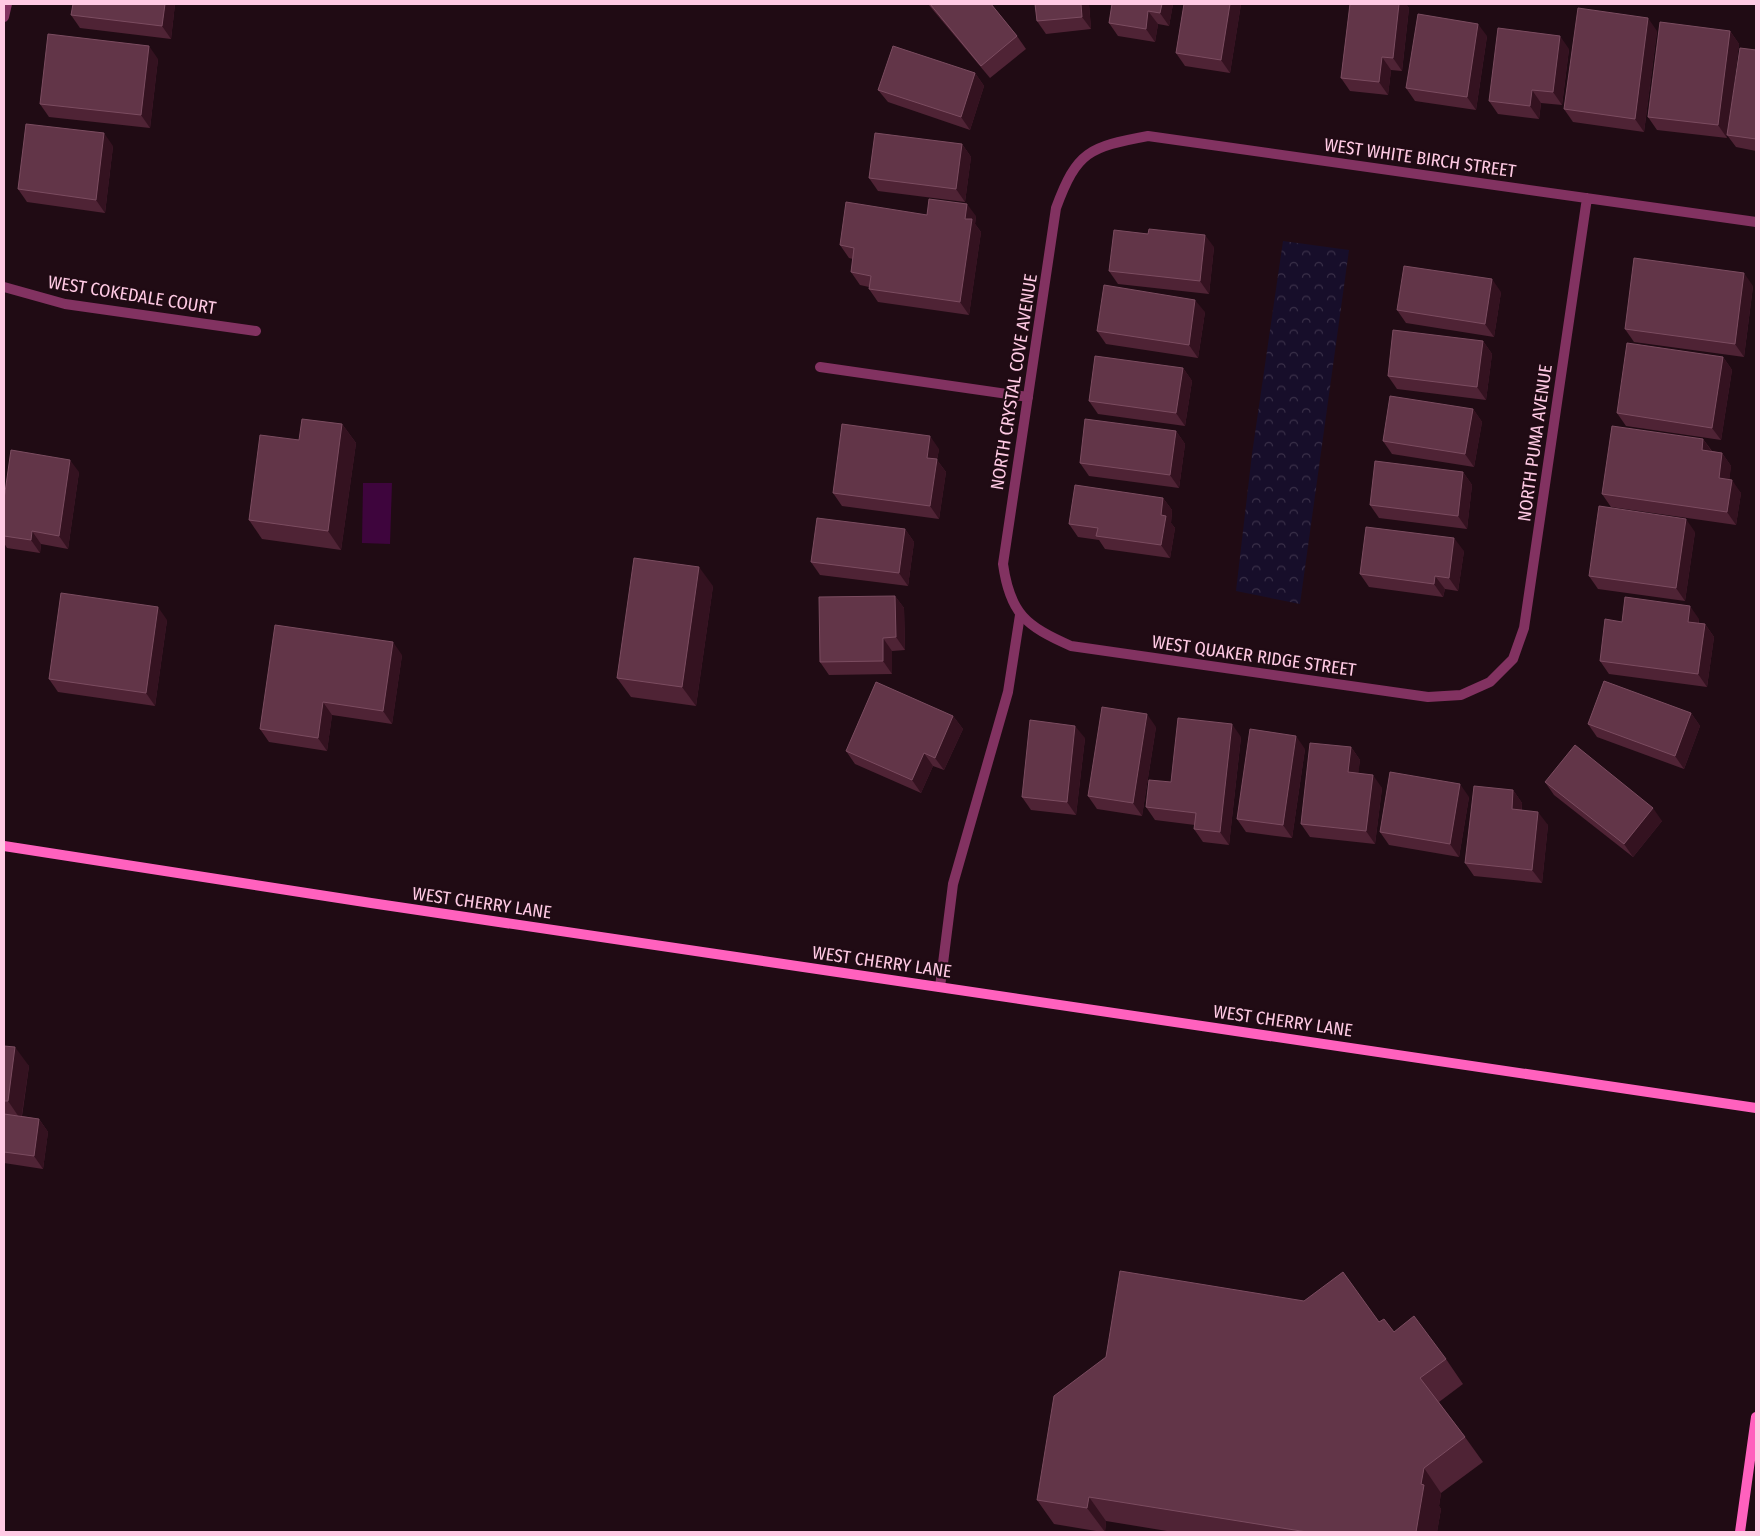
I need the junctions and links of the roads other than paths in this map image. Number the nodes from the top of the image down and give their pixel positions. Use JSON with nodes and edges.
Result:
{"nodes":[{"id":1,"x":7,"y":4,"type":"edge"},
{"id":2,"x":4,"y":17,"type":"edge"},
{"id":3,"x":1083,"y":157,"type":"joint"},
{"id":4,"x":1587,"y":198,"type":"junction"},
{"id":5,"x":1756,"y":222,"type":"edge"},
{"id":6,"x":4,"y":286,"type":"edge"},
{"id":7,"x":256,"y":331,"type":"dead end"},
{"id":8,"x":820,"y":367,"type":"dead end"},
{"id":9,"x":1028,"y":397,"type":"junction"},
{"id":10,"x":1020,"y":615,"type":"junction"},
{"id":11,"x":1490,"y":682,"type":"joint"},
{"id":12,"x":4,"y":846,"type":"edge"},
{"id":13,"x":940,"y":987,"type":"junction"},
{"id":14,"x":1756,"y":1108,"type":"edge"},
{"id":15,"x":1756,"y":1417,"type":"edge"},
{"id":16,"x":1740,"y":1532,"type":"edge"}],
"edges":[{"from":1,"to":2,"type":"street"},
{"from":3,"to":4,"type":"street","name":"WEST WHITE BIRCH STREET"},
{"from":3,"to":9,"type":"street","name":"NORTH CRYSTAL COVE AVENUE"},
{"from":4,"to":5,"type":"street","name":"WEST WHITE BIRCH STREET"},
{"from":4,"to":11,"type":"street","name":"NORTH PUMA AVENUE"},
{"from":6,"to":7,"type":"street","name":"WEST COKEDALE COURT"},
{"from":8,"to":9,"type":"street"},
{"from":9,"to":10,"type":"street","name":"NORTH CRYSTAL COVE AVENUE"},
{"from":10,"to":11,"type":"street","name":"WEST QUAKER RIDGE STREET"},
{"from":10,"to":13,"type":"street"},
{"from":12,"to":13,"type":"main road","name":"WEST CHERRY LANE"},
{"from":13,"to":14,"type":"main road","name":"WEST CHERRY LANE"},
{"from":15,"to":16,"type":"main road"}]}
